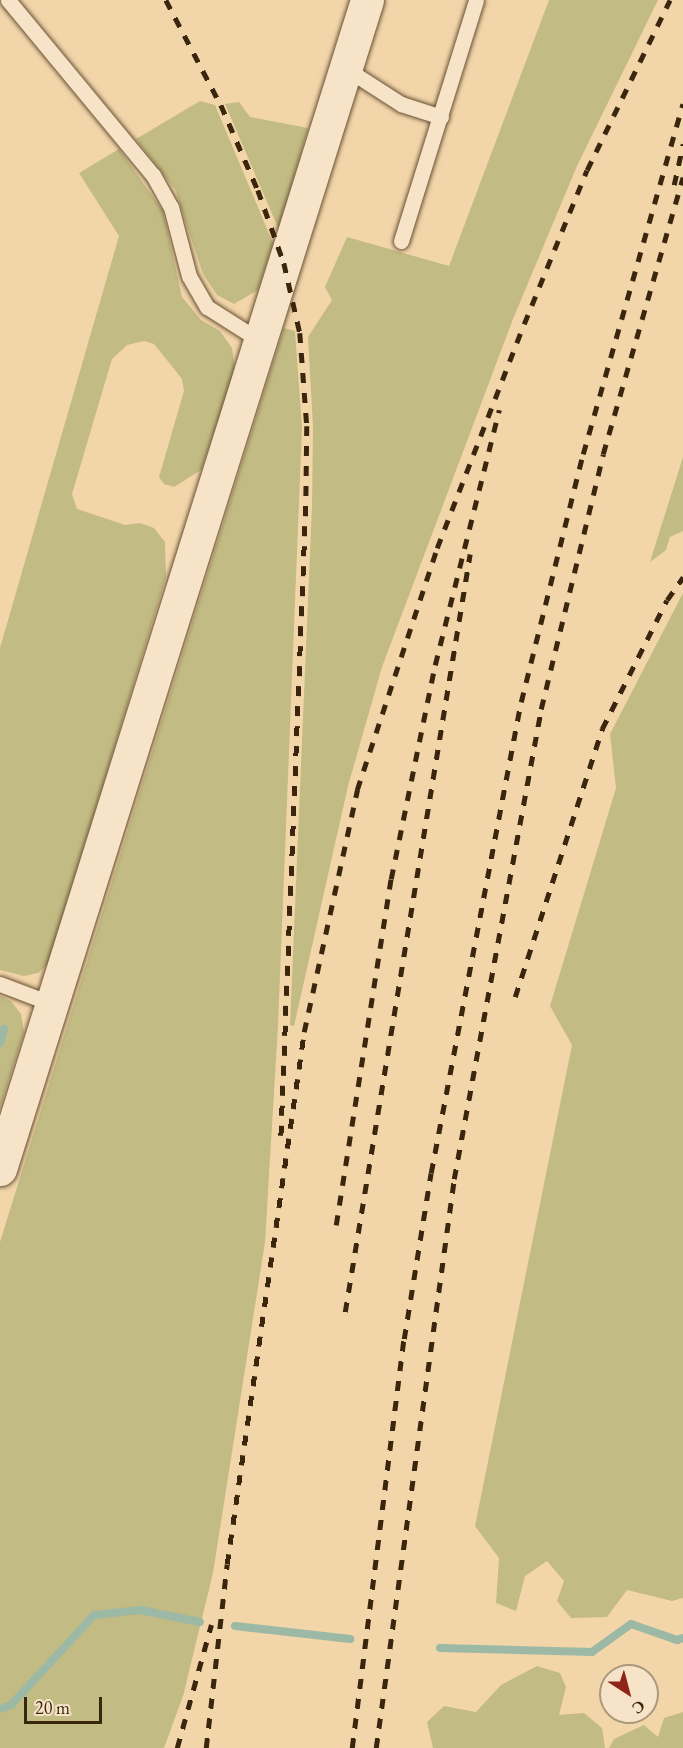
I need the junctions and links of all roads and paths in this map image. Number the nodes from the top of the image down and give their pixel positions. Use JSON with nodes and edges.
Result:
{"nodes":[{"id":1,"x":8,"y":0,"type":"edge"},
{"id":2,"x":367,"y":0,"type":"edge"},
{"id":3,"x":476,"y":0,"type":"edge"},
{"id":4,"x":345,"y":68,"type":"junction"},
{"id":5,"x":441,"y":117,"type":"junction"},
{"id":6,"x":401,"y":241,"type":"dead end"},
{"id":7,"x":259,"y":340,"type":"junction"},
{"id":8,"x":0,"y":984,"type":"edge"},
{"id":9,"x":53,"y":1004,"type":"junction"},
{"id":10,"x":0,"y":1169,"type":"edge"}],
"edges":[{"from":1,"to":7,"type":"lane"},
{"from":2,"to":4,"type":"street"},
{"from":3,"to":5,"type":"lane"},
{"from":4,"to":5,"type":"lane"},
{"from":4,"to":7,"type":"street"},
{"from":5,"to":6,"type":"lane"},
{"from":7,"to":9,"type":"street"},
{"from":8,"to":9,"type":"lane"},
{"from":9,"to":10,"type":"street"}]}
